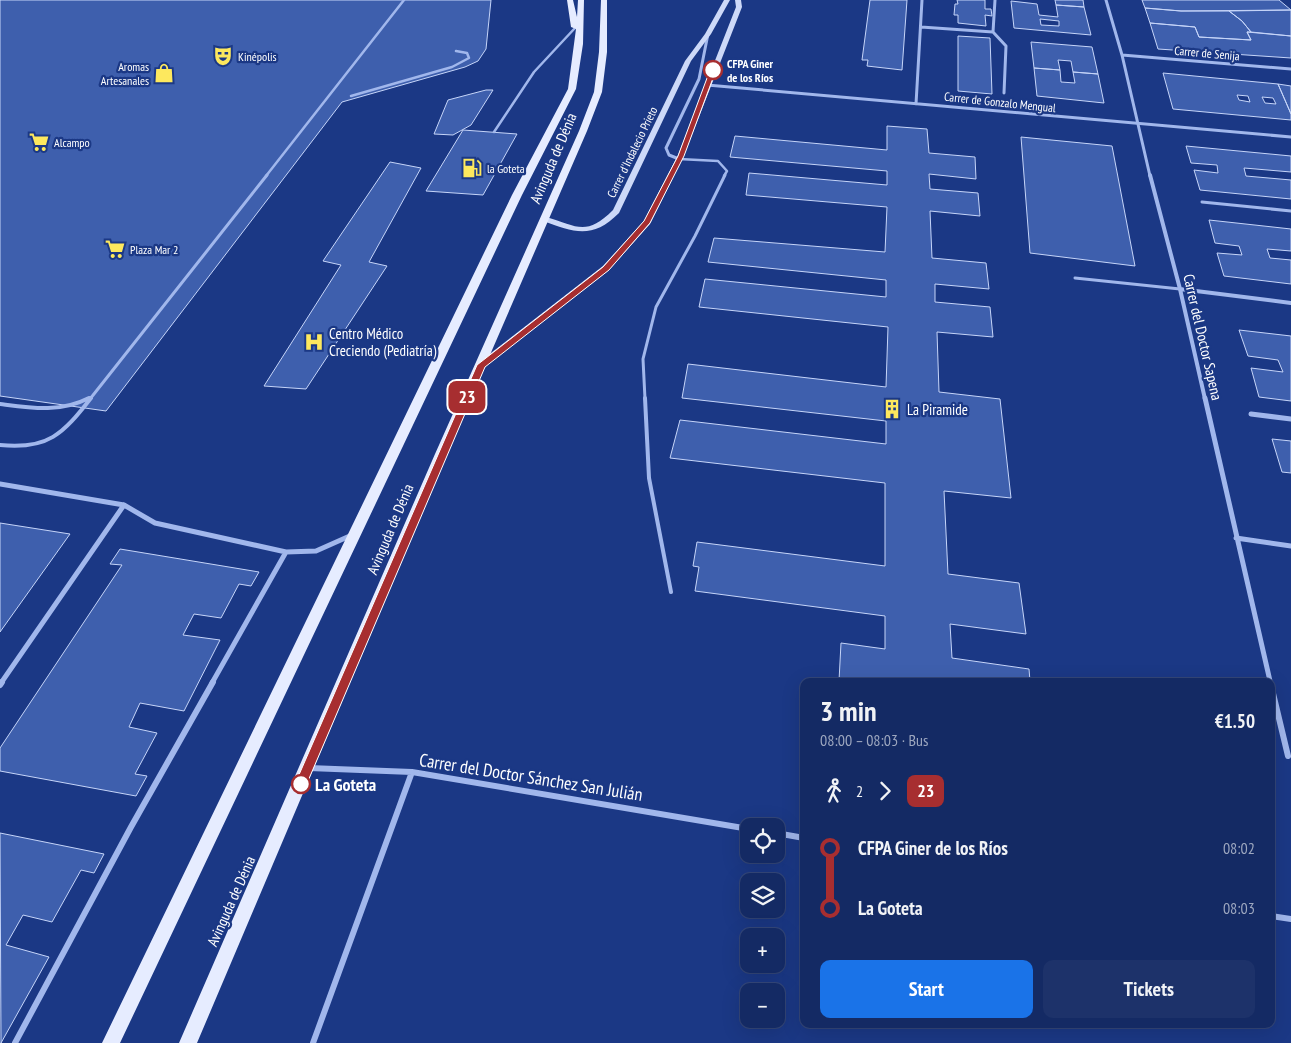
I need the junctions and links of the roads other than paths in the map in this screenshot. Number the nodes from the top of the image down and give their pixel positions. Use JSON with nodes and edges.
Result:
{"nodes":[{"id":1,"x":404,"y":0,"type":"edge"},
{"id":2,"x":570,"y":0,"type":"edge"},
{"id":3,"x":581,"y":0,"type":"edge"},
{"id":4,"x":604,"y":0,"type":"edge"},
{"id":5,"x":610,"y":0,"type":"edge"},
{"id":6,"x":727,"y":0,"type":"edge"},
{"id":7,"x":738,"y":0,"type":"edge"},
{"id":8,"x":922,"y":0,"type":"edge"},
{"id":9,"x":995,"y":0,"type":"edge"},
{"id":10,"x":1106,"y":0,"type":"edge"},
{"id":11,"x":605,"y":23,"type":"junction"},
{"id":12,"x":921,"y":26,"type":"junction"},
{"id":13,"x":576,"y":28,"type":"junction"},
{"id":14,"x":993,"y":32,"type":"junction"},
{"id":15,"x":708,"y":34,"type":"junction"},
{"id":16,"x":578,"y":44,"type":"junction"},
{"id":17,"x":456,"y":51,"type":"dead end"},
{"id":18,"x":1122,"y":55,"type":"junction"},
{"id":19,"x":1291,"y":69,"type":"edge"},
{"id":20,"x":707,"y":86,"type":"junction"},
{"id":21,"x":1004,"y":92,"type":"dead end"},
{"id":22,"x":351,"y":96,"type":"dead end"},
{"id":23,"x":916,"y":104,"type":"junction"},
{"id":24,"x":1137,"y":125,"type":"junction"},
{"id":25,"x":494,"y":132,"type":"dead end"},
{"id":26,"x":1291,"y":137,"type":"edge"},
{"id":27,"x":679,"y":159,"type":"junction"},
{"id":28,"x":1202,"y":202,"type":"dead end"},
{"id":29,"x":1291,"y":211,"type":"edge"},
{"id":30,"x":546,"y":219,"type":"junction"},
{"id":31,"x":1076,"y":278,"type":"dead end"},
{"id":32,"x":1180,"y":289,"type":"junction"},
{"id":33,"x":1291,"y":302,"type":"edge"},
{"id":34,"x":481,"y":365,"type":"junction"},
{"id":35,"x":95,"y":394,"type":"junction"},
{"id":36,"x":0,"y":404,"type":"edge"},
{"id":37,"x":1251,"y":414,"type":"dead end"},
{"id":38,"x":1291,"y":419,"type":"edge"},
{"id":39,"x":0,"y":445,"type":"edge"},
{"id":40,"x":0,"y":484,"type":"edge"},
{"id":41,"x":124,"y":505,"type":"junction"},
{"id":42,"x":357,"y":533,"type":"junction"},
{"id":43,"x":1236,"y":538,"type":"junction"},
{"id":44,"x":1291,"y":546,"type":"edge"},
{"id":45,"x":286,"y":552,"type":"junction"},
{"id":46,"x":671,"y":592,"type":"dead end"},
{"id":47,"x":1269,"y":678,"type":"edge"},
{"id":48,"x":0,"y":684,"type":"edge"},
{"id":49,"x":1275,"y":702,"type":"edge"},
{"id":50,"x":1288,"y":756,"type":"dead end"},
{"id":51,"x":308,"y":768,"type":"junction"},
{"id":52,"x":412,"y":772,"type":"junction"},
{"id":53,"x":740,"y":827,"type":"edge"},
{"id":54,"x":785,"y":835,"type":"edge"},
{"id":55,"x":800,"y":837,"type":"edge"},
{"id":56,"x":1275,"y":917,"type":"edge"},
{"id":57,"x":1291,"y":919,"type":"edge"},
{"id":58,"x":15,"y":1043,"type":"edge"},
{"id":59,"x":111,"y":1043,"type":"edge"},
{"id":60,"x":188,"y":1043,"type":"edge"},
{"id":61,"x":313,"y":1043,"type":"edge"}],
"edges":[{"from":1,"to":35,"type":"lane"},
{"from":2,"to":13,"type":"main road","name":"Avinguda de Dénia"},
{"from":3,"to":16,"type":"main road","name":"Avinguda de Dénia"},
{"from":4,"to":11,"type":"main road","name":"Avinguda de Dénia"},
{"from":5,"to":11,"type":"main road","name":"Avinguda de Dénia"},
{"from":6,"to":15,"type":"street","name":"Carrer d'Indalecio Prieto"},
{"from":7,"to":20,"type":"street"},
{"from":8,"to":12,"type":"street"},
{"from":9,"to":14,"type":"street"},
{"from":10,"to":18,"type":"street","name":"Carrer del Doctor Sapena"},
{"from":11,"to":30,"type":"main road","name":"Avinguda de Dénia"},
{"from":12,"to":14,"type":"street"},
{"from":12,"to":23,"type":"street"},
{"from":13,"to":16,"type":"main road","name":"Avinguda de Dénia"},
{"from":13,"to":25,"type":"lane"},
{"from":14,"to":21,"type":"street"},
{"from":15,"to":27,"type":"street","name":"Carrer d'Indalecio Prieto"},
{"from":15,"to":30,"type":"street","name":"Carrer d'Indalecio Prieto"},
{"from":16,"to":42,"type":"main road","name":"Avinguda de Dénia"},
{"from":17,"to":22,"type":"lane"},
{"from":18,"to":19,"type":"street","name":"Carrer de Senija"},
{"from":18,"to":24,"type":"street","name":"Carrer del Doctor Sapena"},
{"from":20,"to":23,"type":"street","name":"Carrer de Gonzalo Mengual"},
{"from":20,"to":27,"type":"street"},
{"from":23,"to":24,"type":"street","name":"Carrer de Gonzalo Mengual"},
{"from":24,"to":26,"type":"street","name":"Carrer de Gonzalo Mengual"},
{"from":24,"to":32,"type":"street","name":"Carrer del Doctor Sapena"},
{"from":27,"to":34,"type":"street"},
{"from":27,"to":46,"type":"lane"},
{"from":28,"to":29,"type":"lane"},
{"from":30,"to":34,"type":"main road","name":"Avinguda de Dénia"},
{"from":31,"to":32,"type":"lane"},
{"from":32,"to":33,"type":"street"},
{"from":32,"to":43,"type":"street","name":"Carrer del Doctor Sapena"},
{"from":34,"to":51,"type":"main road","name":"Avinguda de Dénia"},
{"from":35,"to":36,"type":"lane"},
{"from":35,"to":39,"type":"lane"},
{"from":37,"to":38,"type":"street"},
{"from":40,"to":41,"type":"street"},
{"from":41,"to":45,"type":"street"},
{"from":41,"to":48,"type":"street"},
{"from":42,"to":45,"type":"street"},
{"from":42,"to":59,"type":"main road","name":"Avinguda de Dénia"},
{"from":43,"to":44,"type":"street"},
{"from":43,"to":47,"type":"street","name":"Carrer del Doctor Sapena"},
{"from":45,"to":58,"type":"street"},
{"from":49,"to":50,"type":"street"},
{"from":51,"to":52,"type":"street","name":"Carrer del Doctor Sánchez San Julián"},
{"from":51,"to":60,"type":"main road","name":"Avinguda de Dénia"},
{"from":52,"to":53,"type":"street","name":"Carrer del Doctor Sánchez San Julián"},
{"from":52,"to":61,"type":"street"},
{"from":54,"to":55,"type":"street"},
{"from":56,"to":57,"type":"street"}]}
